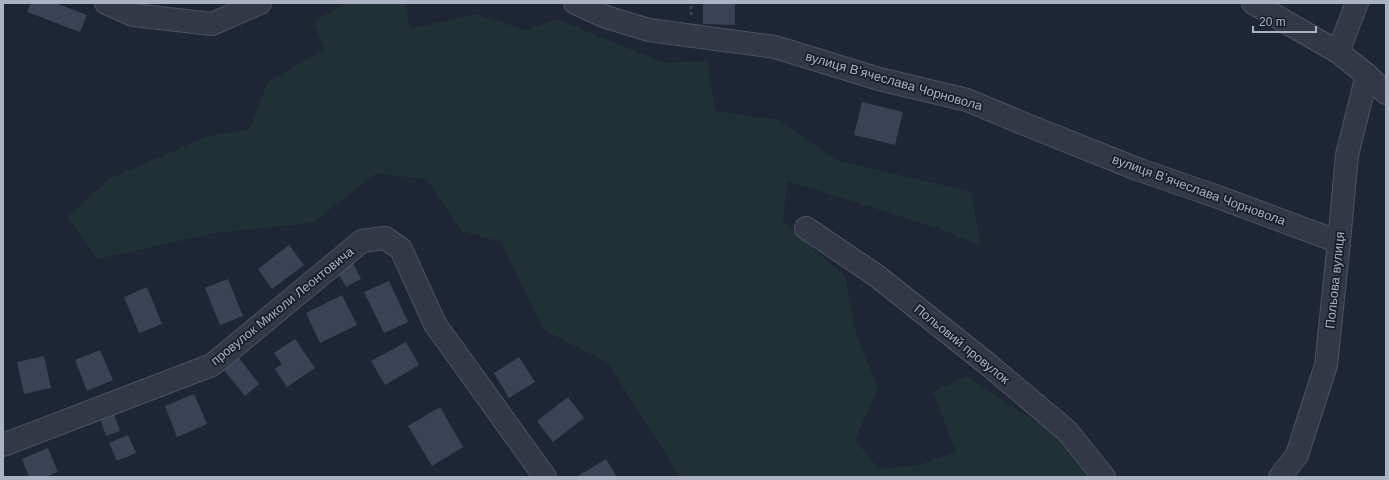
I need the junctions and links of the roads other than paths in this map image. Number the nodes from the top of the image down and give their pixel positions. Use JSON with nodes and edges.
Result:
{"nodes":[{"id":1,"x":106,"y":3,"type":"edge"},
{"id":2,"x":260,"y":3,"type":"edge"},
{"id":3,"x":575,"y":3,"type":"edge"},
{"id":4,"x":1253,"y":3,"type":"edge"},
{"id":5,"x":1357,"y":3,"type":"edge"},
{"id":6,"x":1338,"y":52,"type":"junction"},
{"id":7,"x":1367,"y":75,"type":"junction"},
{"id":8,"x":1386,"y":93,"type":"edge"},
{"id":9,"x":806,"y":228,"type":"dead end"},
{"id":10,"x":1339,"y":242,"type":"junction"},
{"id":11,"x":3,"y":445,"type":"edge"},
{"id":12,"x":545,"y":477,"type":"edge"},
{"id":13,"x":1104,"y":477,"type":"edge"},
{"id":14,"x":1280,"y":477,"type":"edge"}],
"edges":[{"from":1,"to":2,"type":"street"},
{"from":3,"to":10,"type":"street","name":"вулиця Вʼячеслава Чорновола"},
{"from":4,"to":6,"type":"street"},
{"from":5,"to":6,"type":"street"},
{"from":6,"to":7,"type":"street"},
{"from":7,"to":8,"type":"street"},
{"from":7,"to":10,"type":"street","name":"Польова вулиця"},
{"from":9,"to":13,"type":"street","name":"Польовий провулок"},
{"from":10,"to":14,"type":"street","name":"Польова вулиця"},
{"from":11,"to":12,"type":"street","name":"провулок Миколи Леонтовича"}]}
